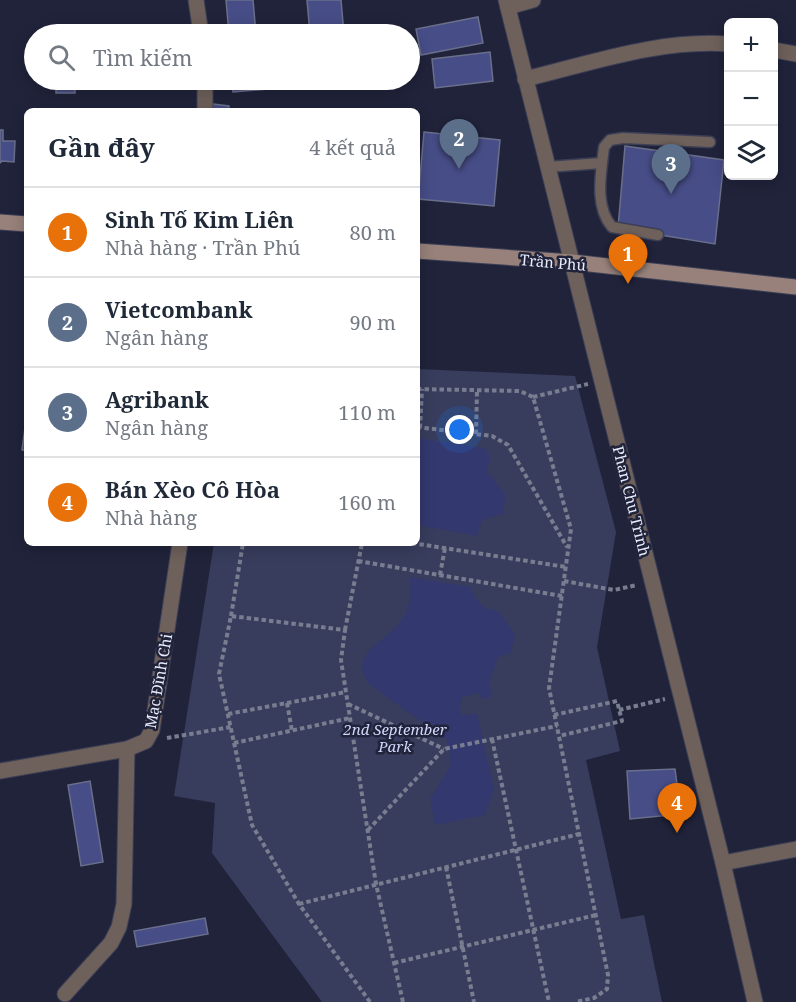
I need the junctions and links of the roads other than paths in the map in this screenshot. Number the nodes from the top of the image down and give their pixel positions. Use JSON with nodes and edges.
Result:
{"nodes":[{"id":1,"x":196,"y":0,"type":"edge"},
{"id":2,"x":533,"y":0,"type":"edge"},
{"id":3,"x":507,"y":3,"type":"edge"},
{"id":4,"x":200,"y":24,"type":"edge"},
{"id":5,"x":724,"y":44,"type":"edge"},
{"id":6,"x":778,"y":51,"type":"edge"},
{"id":7,"x":796,"y":54,"type":"edge"},
{"id":8,"x":525,"y":79,"type":"junction"},
{"id":9,"x":205,"y":90,"type":"edge"},
{"id":10,"x":205,"y":108,"type":"edge"},
{"id":11,"x":710,"y":142,"type":"dead end"},
{"id":12,"x":602,"y":163,"type":"junction"},
{"id":13,"x":547,"y":167,"type":"junction"},
{"id":14,"x":0,"y":222,"type":"edge"},
{"id":15,"x":24,"y":224,"type":"edge"},
{"id":16,"x":658,"y":235,"type":"dead end"},
{"id":17,"x":420,"y":251,"type":"edge"},
{"id":18,"x":572,"y":262,"type":"junction"},
{"id":19,"x":796,"y":287,"type":"edge"},
{"id":20,"x":180,"y":546,"type":"edge"},
{"id":21,"x":127,"y":749,"type":"junction"},
{"id":22,"x":0,"y":771,"type":"edge"},
{"id":23,"x":796,"y":849,"type":"edge"},
{"id":24,"x":723,"y":863,"type":"junction"},
{"id":25,"x":65,"y":994,"type":"dead end"},
{"id":26,"x":755,"y":1002,"type":"edge"}],
"edges":[{"from":1,"to":4,"type":"street"},
{"from":2,"to":3,"type":"street"},
{"from":3,"to":8,"type":"street","name":"Phan Chu Trinh"},
{"from":5,"to":8,"type":"street"},
{"from":6,"to":7,"type":"street"},
{"from":8,"to":13,"type":"street","name":"Phan Chu Trinh"},
{"from":9,"to":10,"type":"street"},
{"from":11,"to":12,"type":"lane"},
{"from":12,"to":13,"type":"lane"},
{"from":12,"to":16,"type":"lane"},
{"from":13,"to":18,"type":"street","name":"Phan Chu Trinh"},
{"from":14,"to":15,"type":"street"},
{"from":17,"to":18,"type":"street","name":"Trần Phú"},
{"from":18,"to":19,"type":"street","name":"Trần Phú"},
{"from":18,"to":24,"type":"street","name":"Phan Chu Trinh"},
{"from":20,"to":21,"type":"street","name":"Mạc Đĩnh Chi"},
{"from":21,"to":22,"type":"street","name":"Mạc Đĩnh Chi"},
{"from":21,"to":25,"type":"street"},
{"from":23,"to":24,"type":"street"},
{"from":24,"to":26,"type":"street","name":"Phan Chu Trinh"}]}
